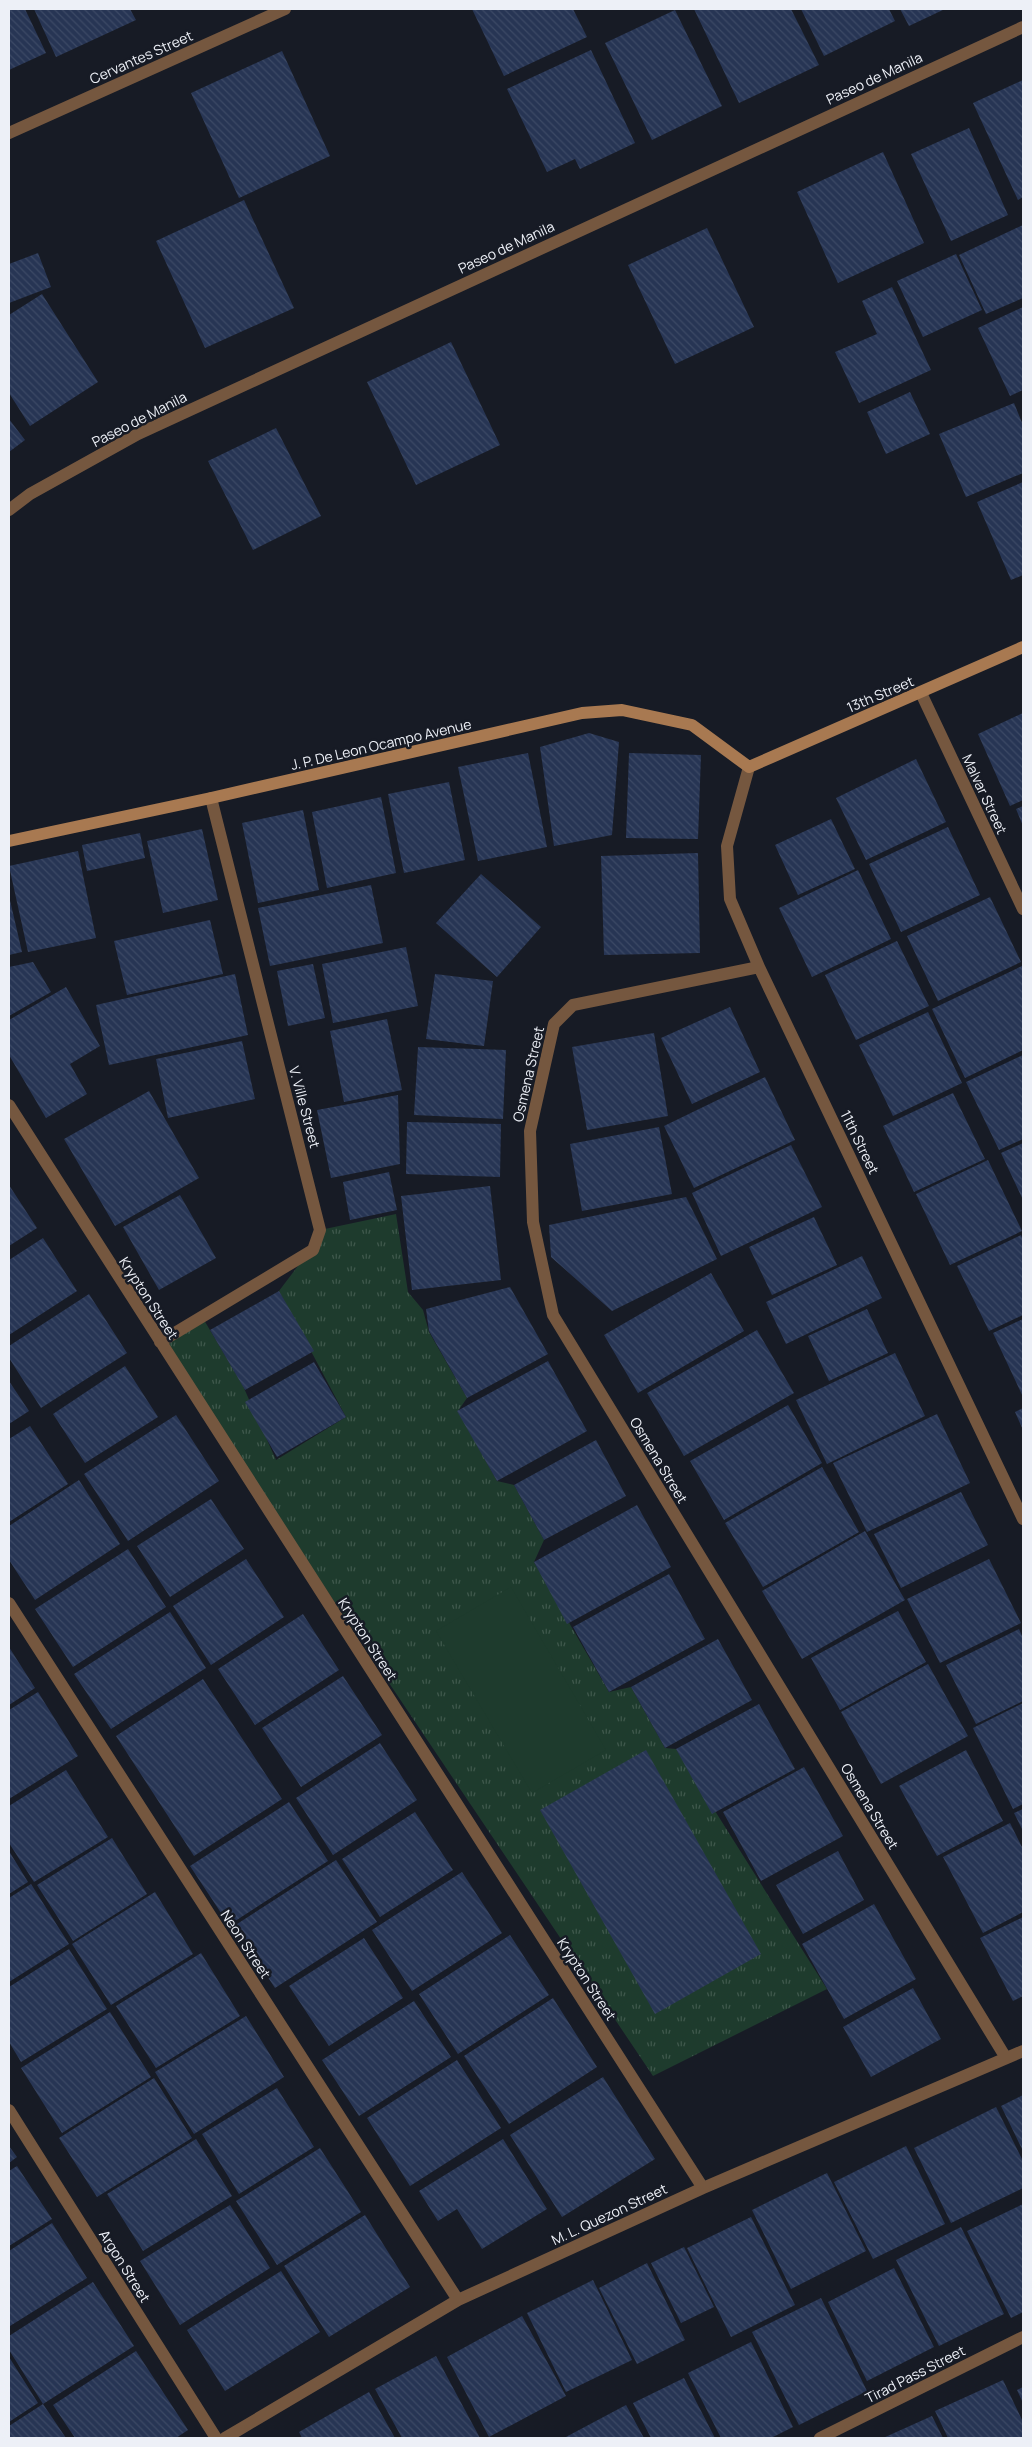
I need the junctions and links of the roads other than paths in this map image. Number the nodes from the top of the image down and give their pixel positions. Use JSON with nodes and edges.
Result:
{"nodes":[{"id":1,"x":285,"y":9,"type":"edge"},
{"id":2,"x":1023,"y":26,"type":"edge"},
{"id":3,"x":9,"y":133,"type":"edge"},
{"id":4,"x":9,"y":510,"type":"edge"},
{"id":5,"x":1023,"y":647,"type":"edge"},
{"id":6,"x":921,"y":693,"type":"junction"},
{"id":7,"x":749,"y":767,"type":"junction"},
{"id":8,"x":211,"y":798,"type":"junction"},
{"id":9,"x":9,"y":841,"type":"edge"},
{"id":10,"x":1023,"y":909,"type":"edge"},
{"id":11,"x":759,"y":967,"type":"junction"},
{"id":12,"x":9,"y":1105,"type":"edge"},
{"id":13,"x":160,"y":1342,"type":"junction"},
{"id":14,"x":1023,"y":1519,"type":"edge"},
{"id":15,"x":9,"y":1603,"type":"edge"},
{"id":16,"x":1023,"y":2050,"type":"edge"},
{"id":17,"x":1006,"y":2058,"type":"junction"},
{"id":18,"x":9,"y":2110,"type":"edge"},
{"id":19,"x":703,"y":2188,"type":"junction"},
{"id":20,"x":458,"y":2300,"type":"junction"},
{"id":21,"x":1023,"y":2337,"type":"edge"},
{"id":22,"x":216,"y":2438,"type":"edge"},
{"id":23,"x":224,"y":2438,"type":"edge"},
{"id":24,"x":820,"y":2438,"type":"edge"}],
"edges":[{"from":1,"to":3,"type":"street","name":"Cervantes Street"},
{"from":2,"to":4,"type":"street","name":"Paseo de Manila"},
{"from":5,"to":6,"type":"street","name":"13th Street"},
{"from":6,"to":7,"type":"street","name":"13th Street"},
{"from":6,"to":10,"type":"street","name":"Malvar Street"},
{"from":7,"to":8,"type":"street","name":"J. P. De Leon Ocampo Avenue"},
{"from":7,"to":11,"type":"street","name":"11th Street"},
{"from":8,"to":9,"type":"street","name":"J. P. De Leon Ocampo Avenue"},
{"from":8,"to":13,"type":"street","name":"V. Ville Street"},
{"from":11,"to":14,"type":"street","name":"11th Street"},
{"from":11,"to":17,"type":"street","name":"Osmena Street"},
{"from":12,"to":13,"type":"street","name":"Krypton Street"},
{"from":13,"to":19,"type":"street","name":"Krypton Street"},
{"from":15,"to":20,"type":"street","name":"Neon Street"},
{"from":16,"to":17,"type":"street","name":"M. L. Quezon Street"},
{"from":17,"to":19,"type":"street","name":"M. L. Quezon Street"},
{"from":18,"to":22,"type":"street","name":"Argon Street"},
{"from":19,"to":20,"type":"street","name":"M. L. Quezon Street"},
{"from":20,"to":23,"type":"street","name":"M. L. Quezon Street"},
{"from":21,"to":24,"type":"street","name":"Tirad Pass Street"}]}
